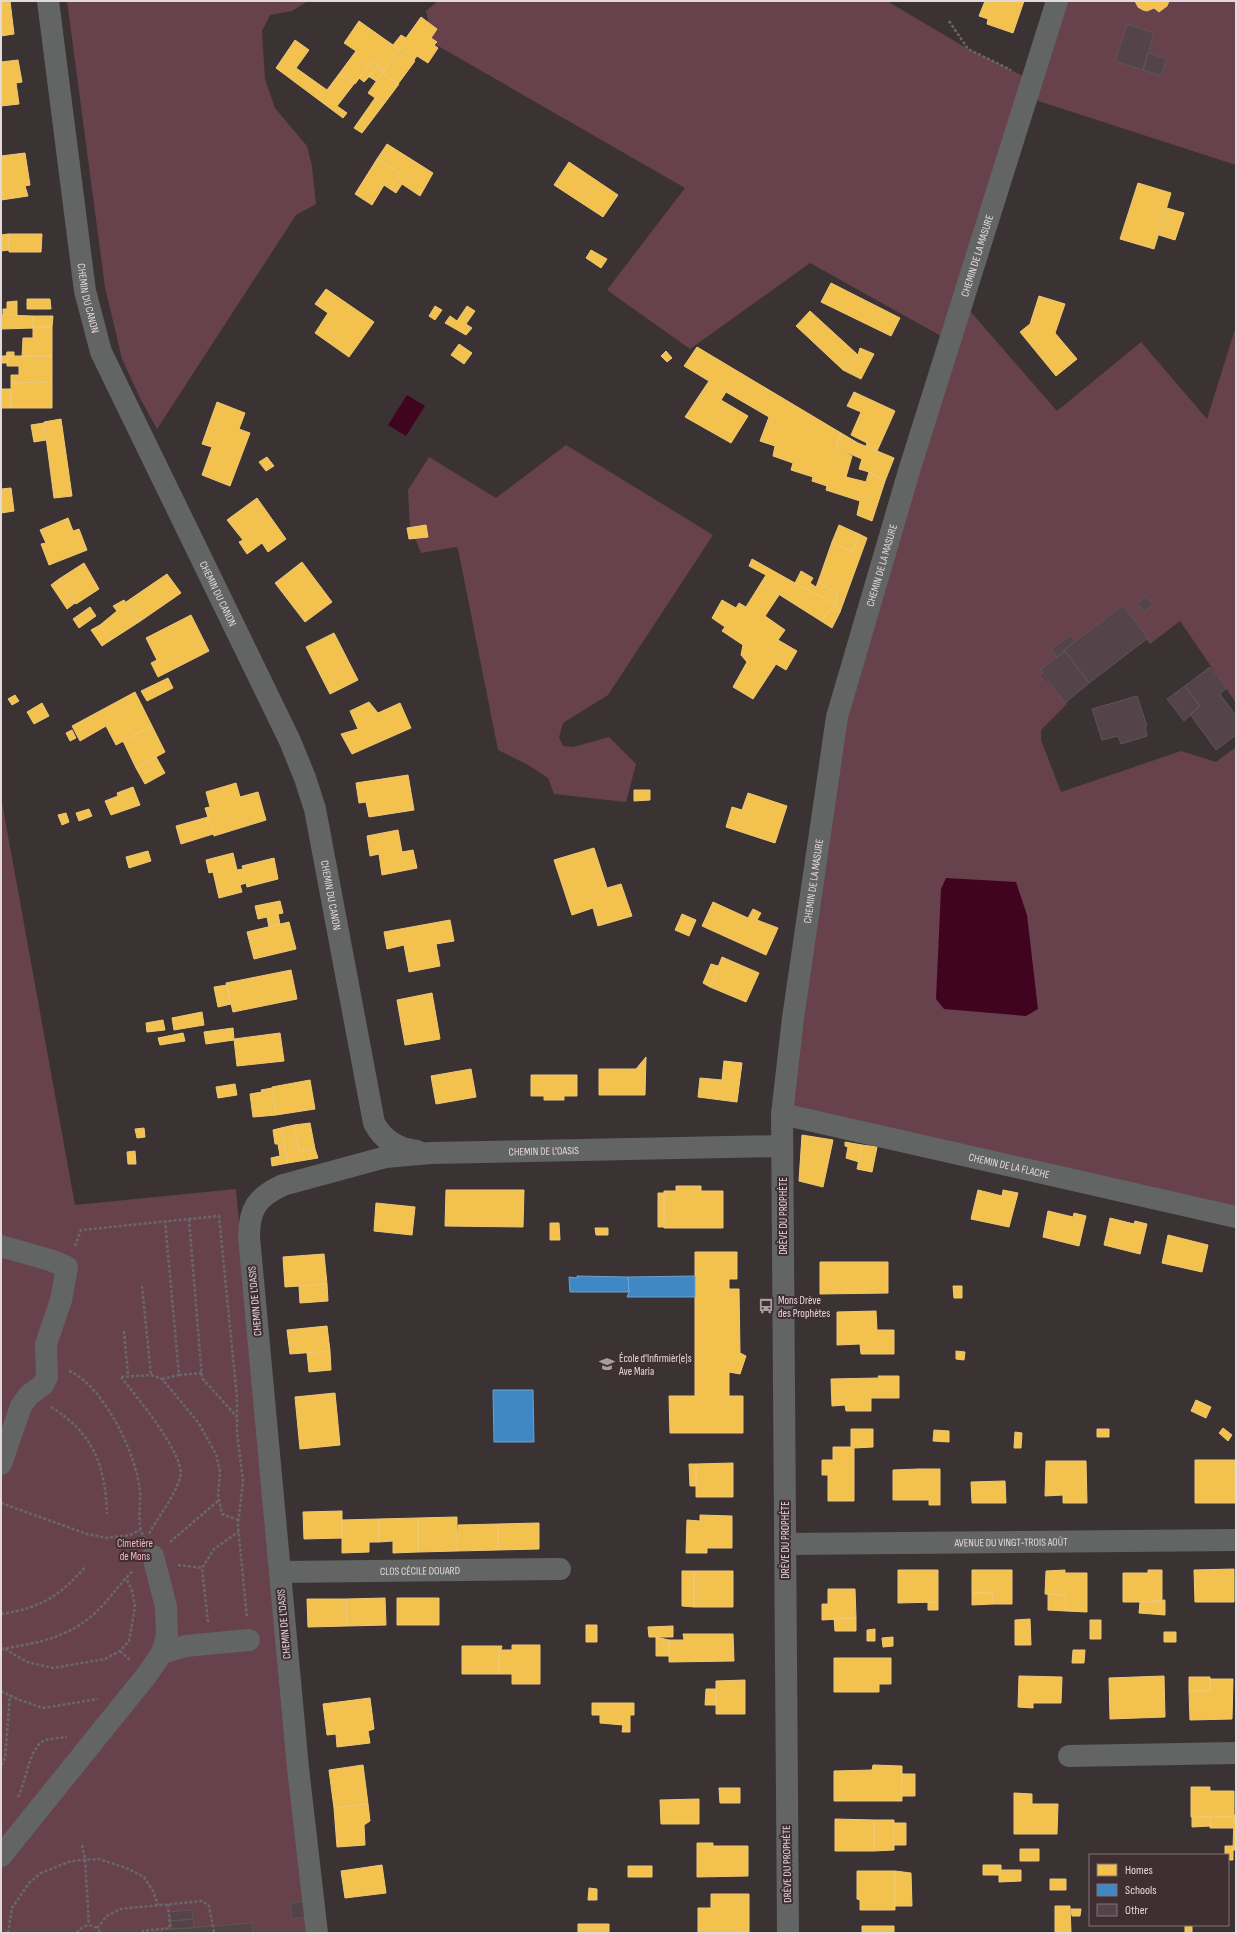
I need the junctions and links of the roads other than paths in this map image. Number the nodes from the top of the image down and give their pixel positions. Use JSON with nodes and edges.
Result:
{"nodes":[{"id":1,"x":48,"y":1,"type":"edge"},
{"id":2,"x":1057,"y":1,"type":"edge"},
{"id":3,"x":782,"y":1114,"type":"junction"},
{"id":4,"x":782,"y":1146,"type":"junction"},
{"id":5,"x":430,"y":1153,"type":"junction"},
{"id":6,"x":1236,"y":1217,"type":"edge"},
{"id":7,"x":1,"y":1246,"type":"edge"},
{"id":8,"x":1,"y":1464,"type":"edge"},
{"id":9,"x":1236,"y":1540,"type":"edge"},
{"id":10,"x":785,"y":1544,"type":"junction"},
{"id":11,"x":153,"y":1557,"type":"road end"},
{"id":12,"x":560,"y":1569,"type":"dead end"},
{"id":13,"x":280,"y":1572,"type":"junction"},
{"id":14,"x":250,"y":1640,"type":"road end"},
{"id":15,"x":162,"y":1653,"type":"junction"},
{"id":16,"x":1236,"y":1753,"type":"edge"},
{"id":17,"x":1069,"y":1756,"type":"dead end"},
{"id":18,"x":1,"y":1856,"type":"edge"},
{"id":19,"x":317,"y":1933,"type":"edge"},
{"id":20,"x":788,"y":1933,"type":"edge"}],
"edges":[{"from":1,"to":5,"type":"street","name":"CHEMIN DU CANON"},
{"from":2,"to":3,"type":"street","name":"CHEMIN DE LA MASURE"},
{"from":3,"to":4,"type":"street","name":"CHEMIN DE LA MASURE"},
{"from":3,"to":6,"type":"street","name":"CHEMIN DE LA FLACHE"},
{"from":4,"to":5,"type":"street","name":"CHEMIN DE L'OASIS"},
{"from":4,"to":10,"type":"street","name":"DRÈVE DU PROPHÈTE"},
{"from":5,"to":13,"type":"street","name":"CHEMIN DE L'OASIS"},
{"from":7,"to":8,"type":"street"},
{"from":9,"to":10,"type":"street","name":"AVENUE DU VINGT-TROIS AOÛT"},
{"from":10,"to":20,"type":"street","name":"DRÈVE DU PROPHÈTE"},
{"from":11,"to":15,"type":"street"},
{"from":12,"to":13,"type":"street","name":"CLOS CÉCILE DOUARD"},
{"from":13,"to":19,"type":"street","name":"CHEMIN DE L'OASIS"},
{"from":14,"to":15,"type":"street"},
{"from":15,"to":18,"type":"street"},
{"from":16,"to":17,"type":"street"}]}
